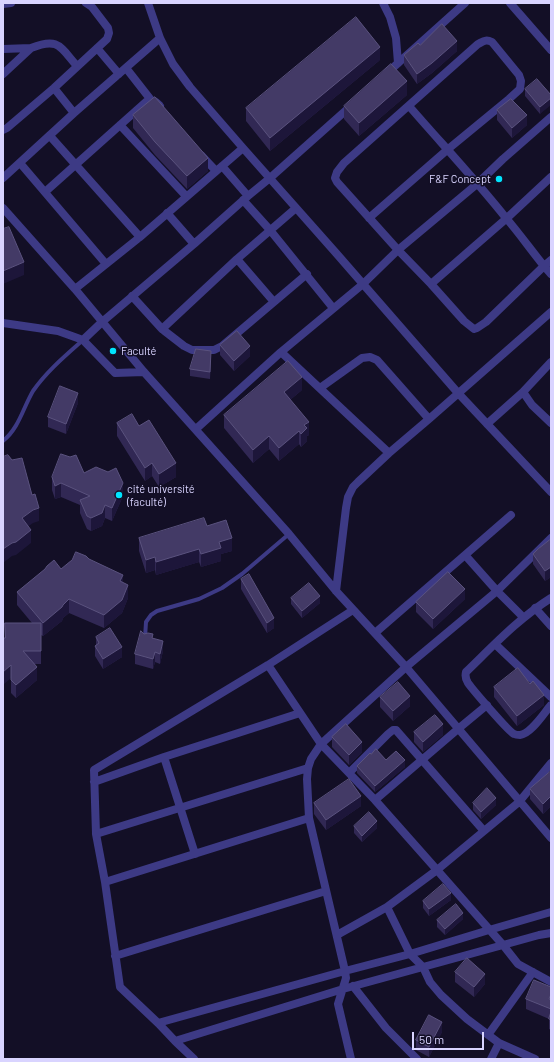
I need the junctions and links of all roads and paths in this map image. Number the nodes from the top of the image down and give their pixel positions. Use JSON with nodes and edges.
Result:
{"nodes":[{"id":1,"x":11,"y":3,"type":"edge"},
{"id":2,"x":86,"y":3,"type":"edge"},
{"id":3,"x":148,"y":3,"type":"edge"},
{"id":4,"x":383,"y":3,"type":"edge"},
{"id":5,"x":466,"y":3,"type":"edge"},
{"id":6,"x":510,"y":3,"type":"edge"},
{"id":7,"x":3,"y":4,"type":"edge"},
{"id":8,"x":160,"y":38,"type":"junction"},
{"id":9,"x":32,"y":48,"type":"junction"},
{"id":10,"x":97,"y":48,"type":"junction"},
{"id":11,"x":3,"y":49,"type":"edge"},
{"id":12,"x":551,"y":50,"type":"edge"},
{"id":13,"x":398,"y":63,"type":"junction"},
{"id":14,"x":77,"y":66,"type":"junction"},
{"id":15,"x":122,"y":71,"type":"junction"},
{"id":16,"x":3,"y":74,"type":"edge"},
{"id":17,"x":383,"y":77,"type":"edge"},
{"id":18,"x":54,"y":88,"type":"junction"},
{"id":19,"x":361,"y":97,"type":"edge"},
{"id":20,"x":151,"y":100,"type":"junction"},
{"id":21,"x":409,"y":106,"type":"junction"},
{"id":22,"x":74,"y":113,"type":"junction"},
{"id":23,"x":165,"y":113,"type":"edge"},
{"id":24,"x":551,"y":117,"type":"edge"},
{"id":25,"x":120,"y":125,"type":"junction"},
{"id":26,"x":3,"y":130,"type":"edge"},
{"id":27,"x":50,"y":136,"type":"junction"},
{"id":28,"x":196,"y":148,"type":"edge"},
{"id":29,"x":243,"y":148,"type":"junction"},
{"id":30,"x":447,"y":150,"type":"junction"},
{"id":31,"x":20,"y":163,"type":"junction"},
{"id":32,"x":76,"y":165,"type":"junction"},
{"id":33,"x":219,"y":169,"type":"junction"},
{"id":34,"x":551,"y":177,"type":"edge"},
{"id":35,"x":3,"y":178,"type":"edge"},
{"id":36,"x":270,"y":178,"type":"junction"},
{"id":37,"x":477,"y":184,"type":"junction"},
{"id":38,"x":45,"y":192,"type":"junction"},
{"id":39,"x":186,"y":196,"type":"junction"},
{"id":40,"x":245,"y":198,"type":"junction"},
{"id":41,"x":3,"y":208,"type":"edge"},
{"id":42,"x":296,"y":208,"type":"junction"},
{"id":43,"x":167,"y":214,"type":"junction"},
{"id":44,"x":369,"y":218,"type":"junction"},
{"id":45,"x":507,"y":218,"type":"junction"},
{"id":46,"x":270,"y":230,"type":"junction"},
{"id":47,"x":140,"y":236,"type":"junction"},
{"id":48,"x":194,"y":244,"type":"junction"},
{"id":49,"x":398,"y":250,"type":"junction"},
{"id":50,"x":237,"y":259,"type":"junction"},
{"id":51,"x":551,"y":260,"type":"edge"},
{"id":52,"x":106,"y":264,"type":"junction"},
{"id":53,"x":544,"y":266,"type":"junction"},
{"id":54,"x":307,"y":274,"type":"junction"},
{"id":55,"x":551,"y":274,"type":"edge"},
{"id":56,"x":363,"y":284,"type":"junction"},
{"id":57,"x":431,"y":284,"type":"junction"},
{"id":58,"x":75,"y":289,"type":"junction"},
{"id":59,"x":132,"y":296,"type":"junction"},
{"id":60,"x":274,"y":302,"type":"junction"},
{"id":61,"x":333,"y":308,"type":"junction"},
{"id":62,"x":551,"y":312,"type":"edge"},
{"id":63,"x":102,"y":322,"type":"junction"},
{"id":64,"x":3,"y":323,"type":"edge"},
{"id":65,"x":162,"y":329,"type":"junction"},
{"id":66,"x":83,"y":340,"type":"junction"},
{"id":67,"x":281,"y":352,"type":"junction"},
{"id":68,"x":551,"y":362,"type":"edge"},
{"id":69,"x":144,"y":372,"type":"junction"},
{"id":70,"x":320,"y":388,"type":"junction"},
{"id":71,"x":523,"y":392,"type":"junction"},
{"id":72,"x":458,"y":393,"type":"junction"},
{"id":73,"x":429,"y":419,"type":"junction"},
{"id":74,"x":551,"y":423,"type":"edge"},
{"id":75,"x":487,"y":424,"type":"junction"},
{"id":76,"x":196,"y":429,"type":"junction"},
{"id":77,"x":3,"y":441,"type":"edge"},
{"id":78,"x":389,"y":452,"type":"junction"},
{"id":79,"x":551,"y":492,"type":"edge"},
{"id":80,"x":511,"y":515,"type":"dead end"},
{"id":81,"x":289,"y":534,"type":"junction"},
{"id":82,"x":551,"y":538,"type":"edge"},
{"id":83,"x":465,"y":555,"type":"junction"},
{"id":84,"x":336,"y":591,"type":"junction"},
{"id":85,"x":497,"y":591,"type":"junction"},
{"id":86,"x":551,"y":598,"type":"edge"},
{"id":87,"x":536,"y":608,"type":"junction"},
{"id":88,"x":353,"y":610,"type":"junction"},
{"id":89,"x":523,"y":617,"type":"junction"},
{"id":90,"x":551,"y":626,"type":"edge"},
{"id":91,"x":375,"y":633,"type":"junction"},
{"id":92,"x":145,"y":641,"type":"edge"},
{"id":93,"x":495,"y":644,"type":"junction"},
{"id":94,"x":268,"y":665,"type":"junction"},
{"id":95,"x":406,"y":667,"type":"junction"},
{"id":96,"x":551,"y":697,"type":"edge"},
{"id":97,"x":487,"y":705,"type":"junction"},
{"id":98,"x":551,"y":705,"type":"edge"},
{"id":99,"x":300,"y":713,"type":"junction"},
{"id":100,"x":458,"y":728,"type":"junction"},
{"id":101,"x":322,"y":744,"type":"junction"},
{"id":102,"x":164,"y":757,"type":"junction"},
{"id":103,"x":422,"y":760,"type":"junction"},
{"id":104,"x":550,"y":765,"type":"edge"},
{"id":105,"x":308,"y":768,"type":"junction"},
{"id":106,"x":349,"y":773,"type":"junction"},
{"id":107,"x":94,"y":782,"type":"junction"},
{"id":108,"x":375,"y":800,"type":"junction"},
{"id":109,"x":519,"y":802,"type":"junction"},
{"id":110,"x":180,"y":808,"type":"junction"},
{"id":111,"x":309,"y":818,"type":"junction"},
{"id":112,"x":484,"y":831,"type":"junction"},
{"id":113,"x":96,"y":834,"type":"junction"},
{"id":114,"x":551,"y":838,"type":"edge"},
{"id":115,"x":195,"y":854,"type":"junction"},
{"id":116,"x":437,"y":870,"type":"junction"},
{"id":117,"x":105,"y":882,"type":"junction"},
{"id":118,"x":326,"y":891,"type":"junction"},
{"id":119,"x":387,"y":907,"type":"junction"},
{"id":120,"x":551,"y":912,"type":"edge"},
{"id":121,"x":489,"y":930,"type":"junction"},
{"id":122,"x":551,"y":933,"type":"edge"},
{"id":123,"x":337,"y":934,"type":"junction"},
{"id":124,"x":503,"y":944,"type":"junction"},
{"id":125,"x":410,"y":954,"type":"junction"},
{"id":126,"x":115,"y":956,"type":"junction"},
{"id":127,"x":423,"y":967,"type":"junction"},
{"id":128,"x":345,"y":971,"type":"junction"},
{"id":129,"x":533,"y":972,"type":"junction"},
{"id":130,"x":551,"y":982,"type":"edge"},
{"id":131,"x":353,"y":986,"type":"junction"},
{"id":132,"x":343,"y":989,"type":"junction"},
{"id":133,"x":158,"y":1023,"type":"junction"},
{"id":134,"x":488,"y":1035,"type":"junction"},
{"id":135,"x":175,"y":1041,"type":"junction"},
{"id":136,"x":499,"y":1043,"type":"junction"},
{"id":137,"x":194,"y":1059,"type":"edge"},
{"id":138,"x":351,"y":1059,"type":"edge"},
{"id":139,"x":417,"y":1059,"type":"edge"},
{"id":140,"x":491,"y":1059,"type":"edge"},
{"id":141,"x":535,"y":1059,"type":"edge"}],
"edges":[{"from":1,"to":7,"type":"street"},
{"from":2,"to":10,"type":"street"},
{"from":3,"to":8,"type":"street"},
{"from":4,"to":13,"type":"street"},
{"from":5,"to":13,"type":"street"},
{"from":6,"to":12,"type":"street"},
{"from":8,"to":15,"type":"street"},
{"from":8,"to":29,"type":"street"},
{"from":9,"to":11,"type":"street"},
{"from":9,"to":14,"type":"street"},
{"from":9,"to":16,"type":"street"},
{"from":10,"to":14,"type":"street"},
{"from":10,"to":15,"type":"street"},
{"from":13,"to":17,"type":"street"},
{"from":14,"to":18,"type":"street"},
{"from":15,"to":20,"type":"street"},
{"from":15,"to":22,"type":"street"},
{"from":18,"to":22,"type":"street"},
{"from":18,"to":26,"type":"street"},
{"from":19,"to":36,"type":"street"},
{"from":20,"to":23,"type":"street"},
{"from":20,"to":25,"type":"street"},
{"from":21,"to":30,"type":"street"},
{"from":21,"to":30,"type":"street"},
{"from":21,"to":44,"type":"street"},
{"from":22,"to":27,"type":"street"},
{"from":24,"to":37,"type":"street"},
{"from":25,"to":32,"type":"street"},
{"from":25,"to":39,"type":"street"},
{"from":27,"to":31,"type":"street"},
{"from":27,"to":32,"type":"street"},
{"from":28,"to":33,"type":"street"},
{"from":29,"to":33,"type":"street"},
{"from":29,"to":36,"type":"street"},
{"from":30,"to":37,"type":"street"},
{"from":30,"to":44,"type":"street"},
{"from":31,"to":35,"type":"street"},
{"from":31,"to":38,"type":"street"},
{"from":32,"to":38,"type":"street"},
{"from":32,"to":47,"type":"street"},
{"from":33,"to":39,"type":"street"},
{"from":33,"to":40,"type":"street"},
{"from":34,"to":45,"type":"street"},
{"from":36,"to":40,"type":"street"},
{"from":36,"to":42,"type":"street"},
{"from":37,"to":45,"type":"street"},
{"from":37,"to":49,"type":"street"},
{"from":38,"to":52,"type":"street"},
{"from":39,"to":43,"type":"street"},
{"from":40,"to":46,"type":"street"},
{"from":40,"to":48,"type":"street"},
{"from":41,"to":58,"type":"street"},
{"from":42,"to":46,"type":"street"},
{"from":42,"to":56,"type":"street"},
{"from":43,"to":47,"type":"street"},
{"from":43,"to":48,"type":"street"},
{"from":44,"to":49,"type":"street"},
{"from":45,"to":53,"type":"street"},
{"from":45,"to":57,"type":"street"},
{"from":46,"to":50,"type":"street"},
{"from":46,"to":54,"type":"street"},
{"from":47,"to":52,"type":"street"},
{"from":48,"to":59,"type":"street"},
{"from":49,"to":56,"type":"street"},
{"from":49,"to":57,"type":"street"},
{"from":50,"to":60,"type":"street"},
{"from":50,"to":65,"type":"street"},
{"from":51,"to":53,"type":"street"},
{"from":52,"to":58,"type":"street"},
{"from":53,"to":55,"type":"street"},
{"from":53,"to":57,"type":"street"},
{"from":54,"to":60,"type":"street"},
{"from":54,"to":61,"type":"street"},
{"from":56,"to":61,"type":"street"},
{"from":56,"to":72,"type":"street"},
{"from":58,"to":63,"type":"street"},
{"from":59,"to":63,"type":"street"},
{"from":59,"to":65,"type":"street"},
{"from":60,"to":65,"type":"street"},
{"from":61,"to":67,"type":"street"},
{"from":62,"to":72,"type":"street"},
{"from":63,"to":66,"type":"street"},
{"from":63,"to":69,"type":"street"},
{"from":64,"to":66,"type":"street"},
{"from":66,"to":69,"type":"street"},
{"from":66,"to":77,"type":"lane"},
{"from":67,"to":70,"type":"street"},
{"from":67,"to":76,"type":"street"},
{"from":68,"to":71,"type":"street"},
{"from":69,"to":76,"type":"street"},
{"from":70,"to":73,"type":"street"},
{"from":70,"to":78,"type":"street"},
{"from":71,"to":74,"type":"street"},
{"from":71,"to":75,"type":"street"},
{"from":72,"to":73,"type":"street"},
{"from":72,"to":75,"type":"street"},
{"from":73,"to":78,"type":"street"},
{"from":75,"to":79,"type":"street"},
{"from":76,"to":81,"type":"street"},
{"from":78,"to":84,"type":"street"},
{"from":80,"to":83,"type":"street"},
{"from":81,"to":84,"type":"street"},
{"from":81,"to":92,"type":"lane"},
{"from":82,"to":85,"type":"street"},
{"from":83,"to":85,"type":"street"},
{"from":83,"to":91,"type":"street"},
{"from":84,"to":88,"type":"street"},
{"from":85,"to":89,"type":"street"},
{"from":85,"to":95,"type":"street"},
{"from":86,"to":87,"type":"street"},
{"from":87,"to":89,"type":"street"},
{"from":87,"to":90,"type":"street"},
{"from":88,"to":91,"type":"street"},
{"from":88,"to":94,"type":"street"},
{"from":89,"to":93,"type":"street"},
{"from":91,"to":95,"type":"street"},
{"from":93,"to":96,"type":"street"},
{"from":93,"to":97,"type":"street"},
{"from":94,"to":99,"type":"street"},
{"from":94,"to":107,"type":"street"},
{"from":95,"to":100,"type":"street"},
{"from":95,"to":101,"type":"street"},
{"from":97,"to":98,"type":"street"},
{"from":97,"to":100,"type":"street"},
{"from":99,"to":101,"type":"street"},
{"from":99,"to":102,"type":"street"},
{"from":100,"to":103,"type":"street"},
{"from":100,"to":109,"type":"street"},
{"from":101,"to":105,"type":"street"},
{"from":101,"to":106,"type":"street"},
{"from":102,"to":107,"type":"street"},
{"from":102,"to":110,"type":"street"},
{"from":103,"to":106,"type":"street"},
{"from":103,"to":108,"type":"street"},
{"from":103,"to":112,"type":"street"},
{"from":104,"to":109,"type":"street"},
{"from":105,"to":110,"type":"street"},
{"from":105,"to":111,"type":"street"},
{"from":106,"to":108,"type":"street"},
{"from":107,"to":113,"type":"street"},
{"from":108,"to":116,"type":"street"},
{"from":109,"to":112,"type":"street"},
{"from":109,"to":114,"type":"street"},
{"from":110,"to":113,"type":"street"},
{"from":110,"to":115,"type":"street"},
{"from":111,"to":115,"type":"street"},
{"from":111,"to":118,"type":"street"},
{"from":112,"to":116,"type":"street"},
{"from":113,"to":117,"type":"street"},
{"from":115,"to":117,"type":"street"},
{"from":116,"to":119,"type":"street"},
{"from":116,"to":121,"type":"street"},
{"from":117,"to":126,"type":"street"},
{"from":118,"to":123,"type":"street"},
{"from":118,"to":126,"type":"street"},
{"from":119,"to":123,"type":"street"},
{"from":119,"to":125,"type":"street"},
{"from":120,"to":121,"type":"street"},
{"from":121,"to":124,"type":"street"},
{"from":121,"to":125,"type":"street"},
{"from":122,"to":124,"type":"street"},
{"from":123,"to":128,"type":"street"},
{"from":124,"to":127,"type":"street"},
{"from":124,"to":129,"type":"street"},
{"from":125,"to":127,"type":"street"},
{"from":125,"to":128,"type":"street"},
{"from":126,"to":133,"type":"street"},
{"from":127,"to":131,"type":"street"},
{"from":127,"to":134,"type":"street"},
{"from":128,"to":132,"type":"street"},
{"from":128,"to":133,"type":"street"},
{"from":129,"to":130,"type":"street"},
{"from":129,"to":134,"type":"street"},
{"from":131,"to":132,"type":"street"},
{"from":131,"to":139,"type":"street"},
{"from":132,"to":135,"type":"street"},
{"from":132,"to":138,"type":"street"},
{"from":133,"to":135,"type":"street"},
{"from":134,"to":136,"type":"street"},
{"from":135,"to":137,"type":"street"},
{"from":136,"to":140,"type":"street"},
{"from":136,"to":141,"type":"street"}]}
